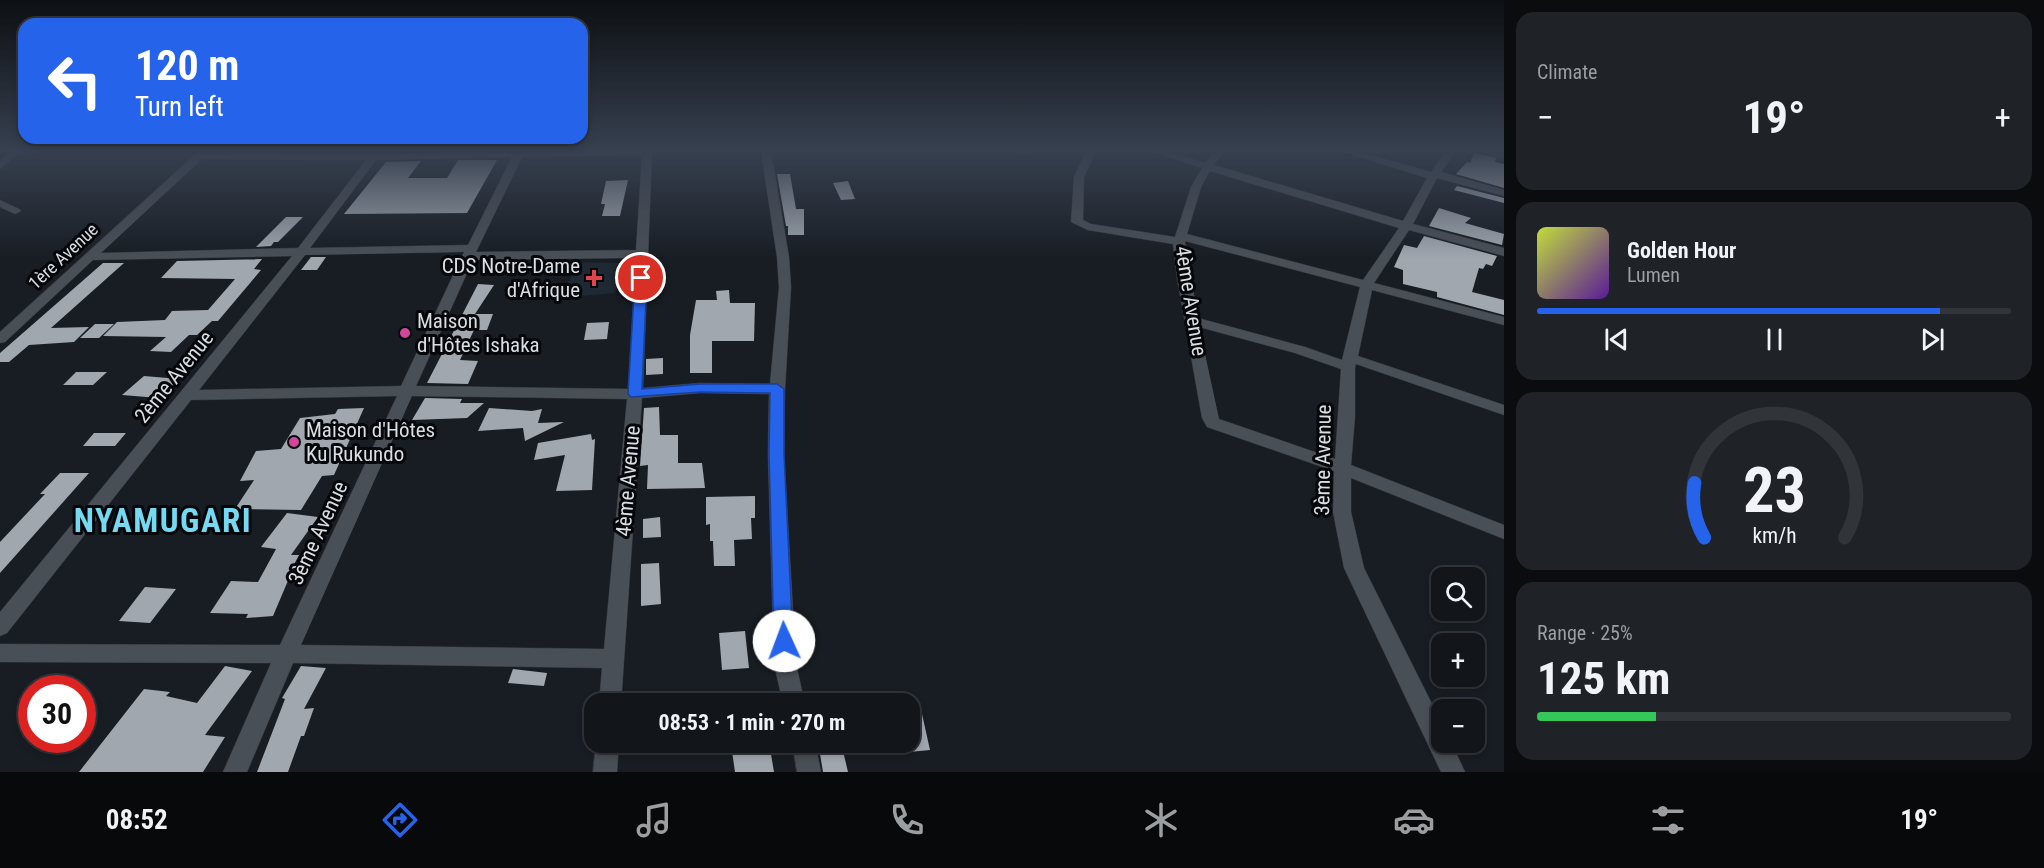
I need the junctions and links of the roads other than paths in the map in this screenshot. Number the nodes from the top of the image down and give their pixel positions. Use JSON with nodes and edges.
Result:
{"nodes":[{"id":1,"x":165,"y":187,"type":"edge"},
{"id":2,"x":351,"y":187,"type":"edge"},
{"id":3,"x":502,"y":187,"type":"edge"},
{"id":4,"x":645,"y":187,"type":"edge"},
{"id":5,"x":771,"y":187,"type":"edge"},
{"id":6,"x":1076,"y":187,"type":"edge"},
{"id":7,"x":1196,"y":187,"type":"edge"},
{"id":8,"x":1277,"y":187,"type":"edge"},
{"id":9,"x":1427,"y":187,"type":"edge"},
{"id":10,"x":1481,"y":187,"type":"edge"},
{"id":11,"x":1504,"y":193,"type":"edge"},
{"id":12,"x":0,"y":203,"type":"edge"},
{"id":13,"x":15,"y":211,"type":"dead end"},
{"id":14,"x":1406,"y":226,"type":"junction"},
{"id":15,"x":1180,"y":238,"type":"junction"},
{"id":16,"x":303,"y":250,"type":"junction"},
{"id":17,"x":470,"y":252,"type":"junction"},
{"id":18,"x":1504,"y":252,"type":"edge"},
{"id":19,"x":642,"y":254,"type":"junction"},
{"id":20,"x":87,"y":257,"type":"junction"},
{"id":21,"x":1367,"y":284,"type":"junction"},
{"id":22,"x":1192,"y":321,"type":"junction"},
{"id":23,"x":1504,"y":321,"type":"edge"},
{"id":24,"x":0,"y":339,"type":"edge"},
{"id":25,"x":1349,"y":363,"type":"junction"},
{"id":26,"x":777,"y":389,"type":"junction"},
{"id":27,"x":408,"y":391,"type":"junction"},
{"id":28,"x":635,"y":394,"type":"junction"},
{"id":29,"x":187,"y":395,"type":"junction"},
{"id":30,"x":1504,"y":410,"type":"edge"},
{"id":31,"x":1341,"y":468,"type":"junction"},
{"id":32,"x":1504,"y":532,"type":"edge"},
{"id":33,"x":0,"y":627,"type":"edge"},
{"id":34,"x":0,"y":653,"type":"edge"},
{"id":35,"x":286,"y":654,"type":"junction"},
{"id":36,"x":613,"y":659,"type":"junction"},
{"id":37,"x":611,"y":693,"type":"edge"},
{"id":38,"x":792,"y":693,"type":"edge"},
{"id":39,"x":607,"y":753,"type":"edge"},
{"id":40,"x":805,"y":753,"type":"edge"},
{"id":41,"x":235,"y":772,"type":"edge"},
{"id":42,"x":606,"y":772,"type":"edge"},
{"id":43,"x":809,"y":772,"type":"edge"},
{"id":44,"x":1453,"y":772,"type":"edge"}],
"edges":[{"from":1,"to":20,"type":"street","name":"1ère Avenue"},
{"from":2,"to":16,"type":"street","name":"2ème Avenue"},
{"from":3,"to":17,"type":"street","name":"3ème Avenue"},
{"from":4,"to":19,"type":"street","name":"4ème Avenue"},
{"from":5,"to":26,"type":"street"},
{"from":6,"to":15,"type":"street"},
{"from":7,"to":15,"type":"street","name":"4ème Avenue"},
{"from":8,"to":14,"type":"street"},
{"from":9,"to":14,"type":"street","name":"3ème Avenue"},
{"from":10,"to":11,"type":"street"},
{"from":12,"to":13,"type":"street"},
{"from":14,"to":18,"type":"street"},
{"from":14,"to":21,"type":"street","name":"3ème Avenue"},
{"from":15,"to":21,"type":"street"},
{"from":15,"to":22,"type":"street","name":"4ème Avenue"},
{"from":16,"to":17,"type":"street"},
{"from":16,"to":20,"type":"street"},
{"from":16,"to":29,"type":"street","name":"2ème Avenue"},
{"from":17,"to":19,"type":"street"},
{"from":17,"to":27,"type":"street","name":"3ème Avenue"},
{"from":19,"to":28,"type":"street","name":"4ème Avenue"},
{"from":20,"to":24,"type":"street","name":"1ère Avenue"},
{"from":21,"to":23,"type":"street"},
{"from":21,"to":25,"type":"street","name":"3ème Avenue"},
{"from":22,"to":25,"type":"street"},
{"from":22,"to":31,"type":"street","name":"4ème Avenue"},
{"from":25,"to":30,"type":"street"},
{"from":25,"to":31,"type":"street","name":"3ème Avenue"},
{"from":26,"to":28,"type":"street"},
{"from":26,"to":38,"type":"street"},
{"from":27,"to":28,"type":"street"},
{"from":27,"to":29,"type":"street"},
{"from":27,"to":35,"type":"street","name":"3ème Avenue"},
{"from":28,"to":36,"type":"street","name":"4ème Avenue"},
{"from":29,"to":33,"type":"street","name":"2ème Avenue"},
{"from":31,"to":32,"type":"street"},
{"from":31,"to":44,"type":"street","name":"3ème Avenue"},
{"from":34,"to":35,"type":"street"},
{"from":35,"to":36,"type":"street"},
{"from":35,"to":41,"type":"street","name":"3ème Avenue"},
{"from":36,"to":37,"type":"street","name":"4ème Avenue"},
{"from":39,"to":42,"type":"street"},
{"from":40,"to":43,"type":"street"}]}
